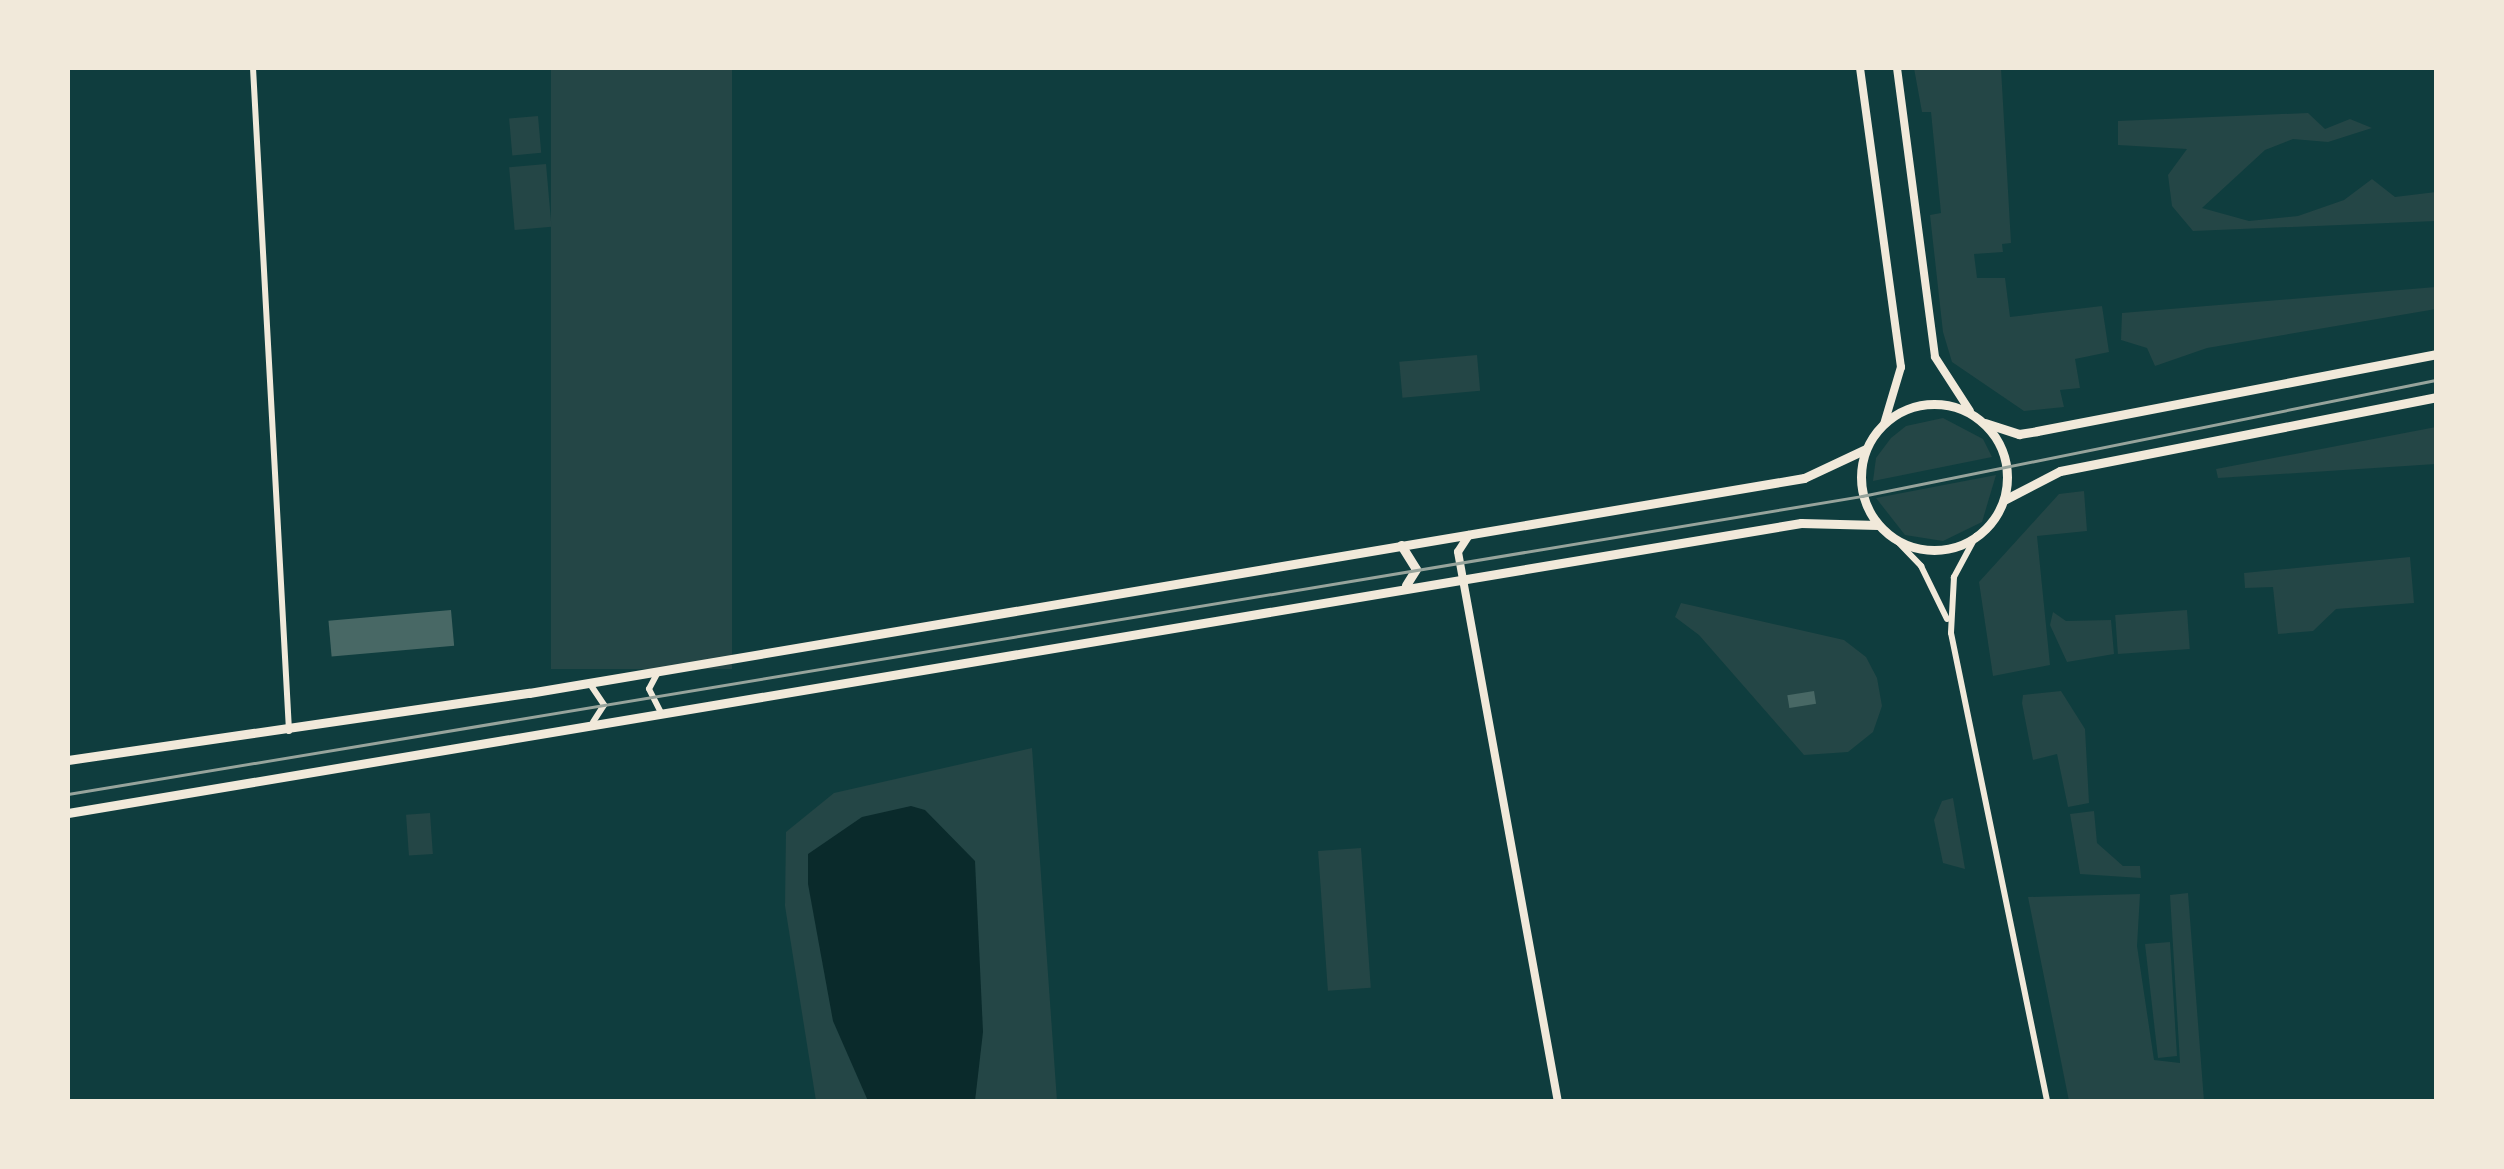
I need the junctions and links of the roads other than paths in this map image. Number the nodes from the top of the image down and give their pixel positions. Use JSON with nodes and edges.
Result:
{"nodes":[{"id":1,"x":253,"y":68,"type":"edge"},
{"id":2,"x":1860,"y":68,"type":"edge"},
{"id":3,"x":1897,"y":68,"type":"edge"},
{"id":4,"x":2436,"y":354,"type":"edge"},
{"id":5,"x":2436,"y":397,"type":"edge"},
{"id":6,"x":1970,"y":411,"type":"junction"},
{"id":7,"x":1985,"y":422,"type":"junction"},
{"id":8,"x":1884,"y":424,"type":"junction"},
{"id":9,"x":1866,"y":449,"type":"junction"},
{"id":10,"x":2002,"y":502,"type":"junction"},
{"id":11,"x":1878,"y":525,"type":"junction"},
{"id":12,"x":1472,"y":532,"type":"junction"},
{"id":13,"x":1976,"y":536,"type":"junction"},
{"id":14,"x":1897,"y":541,"type":"junction"},
{"id":15,"x":1400,"y":544,"type":"junction"},
{"id":16,"x":1462,"y":578,"type":"junction"},
{"id":17,"x":1404,"y":587,"type":"junction"},
{"id":18,"x":1952,"y":633,"type":"junction"},
{"id":19,"x":659,"y":671,"type":"junction"},
{"id":20,"x":588,"y":683,"type":"junction"},
{"id":21,"x":660,"y":711,"type":"junction"},
{"id":22,"x":593,"y":722,"type":"junction"},
{"id":23,"x":289,"y":732,"type":"junction"},
{"id":24,"x":68,"y":760,"type":"edge"},
{"id":25,"x":68,"y":813,"type":"edge"},
{"id":26,"x":1558,"y":1102,"type":"edge"},
{"id":27,"x":2047,"y":1102,"type":"edge"}],
"edges":[{"from":1,"to":23,"type":"street"},
{"from":2,"to":8,"type":"street"},
{"from":3,"to":6,"type":"street"},
{"from":4,"to":7,"type":"main road"},
{"from":5,"to":10,"type":"main road"},
{"from":6,"to":7,"type":"main road"},
{"from":6,"to":8,"type":"main road"},
{"from":7,"to":10,"type":"main road"},
{"from":8,"to":9,"type":"main road"},
{"from":9,"to":11,"type":"main road"},
{"from":9,"to":12,"type":"main road"},
{"from":10,"to":13,"type":"main road"},
{"from":11,"to":14,"type":"main road"},
{"from":11,"to":16,"type":"main road"},
{"from":12,"to":15,"type":"main road"},
{"from":12,"to":16,"type":"street"},
{"from":13,"to":14,"type":"main road"},
{"from":13,"to":18,"type":"street"},
{"from":14,"to":18,"type":"street"},
{"from":15,"to":17,"type":"main road"},
{"from":15,"to":19,"type":"main road"},
{"from":16,"to":17,"type":"main road"},
{"from":16,"to":26,"type":"street"},
{"from":17,"to":21,"type":"main road"},
{"from":18,"to":27,"type":"street"},
{"from":19,"to":20,"type":"main road"},
{"from":19,"to":21,"type":"street"},
{"from":20,"to":22,"type":"street"},
{"from":20,"to":23,"type":"main road"},
{"from":21,"to":22,"type":"main road"},
{"from":22,"to":25,"type":"main road"},
{"from":23,"to":24,"type":"main road"}]}
